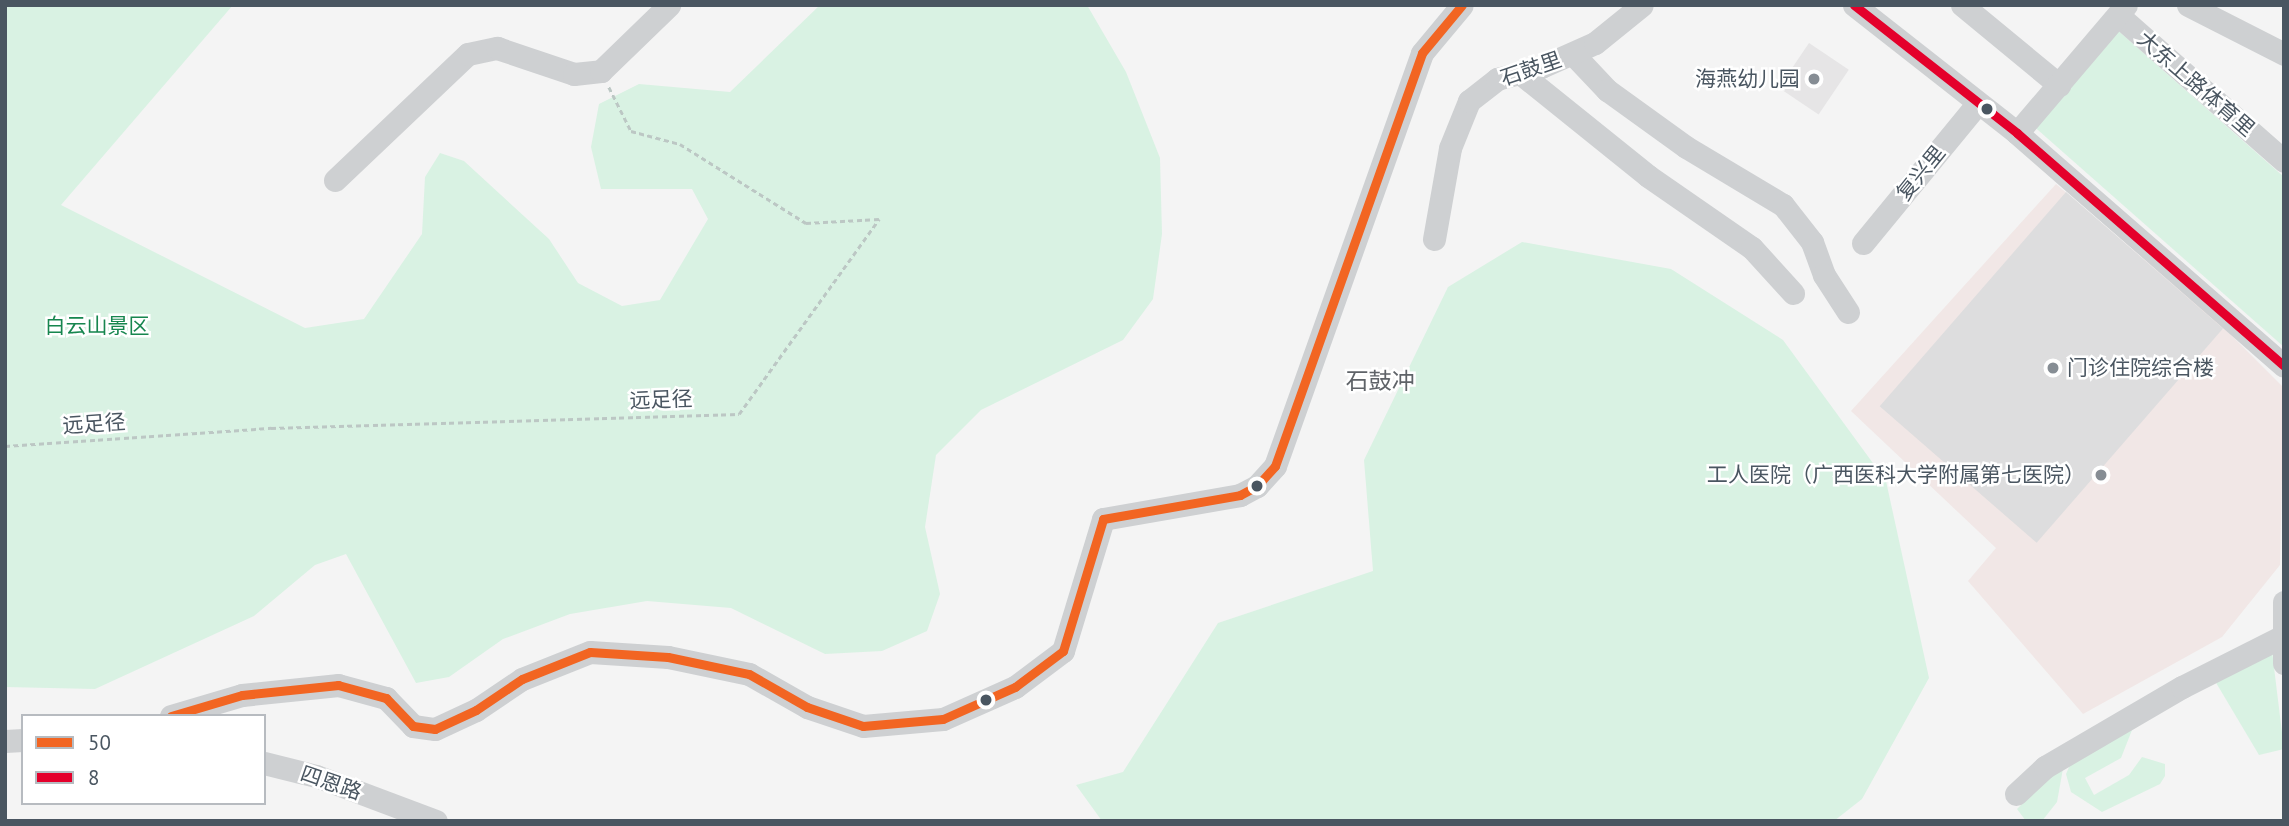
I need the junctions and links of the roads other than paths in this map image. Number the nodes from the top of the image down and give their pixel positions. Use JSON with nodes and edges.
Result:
{"nodes":[{"id":1,"x":669,"y":5,"type":"edge"},
{"id":2,"x":1462,"y":5,"type":"edge"},
{"id":3,"x":1642,"y":5,"type":"edge"},
{"id":4,"x":1854,"y":5,"type":"edge"},
{"id":5,"x":1962,"y":5,"type":"edge"},
{"id":6,"x":2188,"y":5,"type":"edge"},
{"id":7,"x":2122,"y":10,"type":"edge"},
{"id":8,"x":1882,"y":14,"type":"edge"},
{"id":9,"x":1573,"y":54,"type":"junction"},
{"id":10,"x":2284,"y":54,"type":"edge"},
{"id":11,"x":1520,"y":73,"type":"junction"},
{"id":12,"x":2059,"y":85,"type":"junction"},
{"id":13,"x":1978,"y":103,"type":"junction"},
{"id":14,"x":2017,"y":133,"type":"junction"},
{"id":15,"x":2284,"y":161,"type":"edge"},
{"id":16,"x":335,"y":180,"type":"dead end"},
{"id":17,"x":1434,"y":239,"type":"dead end"},
{"id":18,"x":1864,"y":243,"type":"dead end"},
{"id":19,"x":1793,"y":293,"type":"dead end"},
{"id":20,"x":1848,"y":312,"type":"dead end"},
{"id":21,"x":2284,"y":366,"type":"edge"},
{"id":22,"x":2284,"y":602,"type":"edge"},
{"id":23,"x":2281,"y":637,"type":"junction"},
{"id":24,"x":2284,"y":663,"type":"edge"},
{"id":25,"x":178,"y":714,"type":"edge"},
{"id":26,"x":266,"y":764,"type":"edge"},
{"id":27,"x":2016,"y":794,"type":"dead end"},
{"id":28,"x":436,"y":821,"type":"edge"}],
"edges":[{"from":1,"to":16,"type":"street"},
{"from":2,"to":25,"type":"street"},
{"from":3,"to":9,"type":"street","name":"石鼓里"},
{"from":4,"to":8,"type":"street"},
{"from":5,"to":12,"type":"street"},
{"from":6,"to":10,"type":"street"},
{"from":7,"to":12,"type":"street"},
{"from":7,"to":15,"type":"street","name":"大东上路体育里"},
{"from":8,"to":13,"type":"street"},
{"from":9,"to":11,"type":"street","name":"石鼓里"},
{"from":9,"to":20,"type":"street"},
{"from":11,"to":17,"type":"street","name":"石鼓里"},
{"from":11,"to":19,"type":"street"},
{"from":12,"to":14,"type":"street"},
{"from":13,"to":14,"type":"street"},
{"from":13,"to":18,"type":"street","name":"复兴里"},
{"from":14,"to":21,"type":"street"},
{"from":22,"to":23,"type":"street"},
{"from":23,"to":24,"type":"street"},
{"from":23,"to":27,"type":"street"},
{"from":26,"to":28,"type":"street","name":"四恩路"}]}
